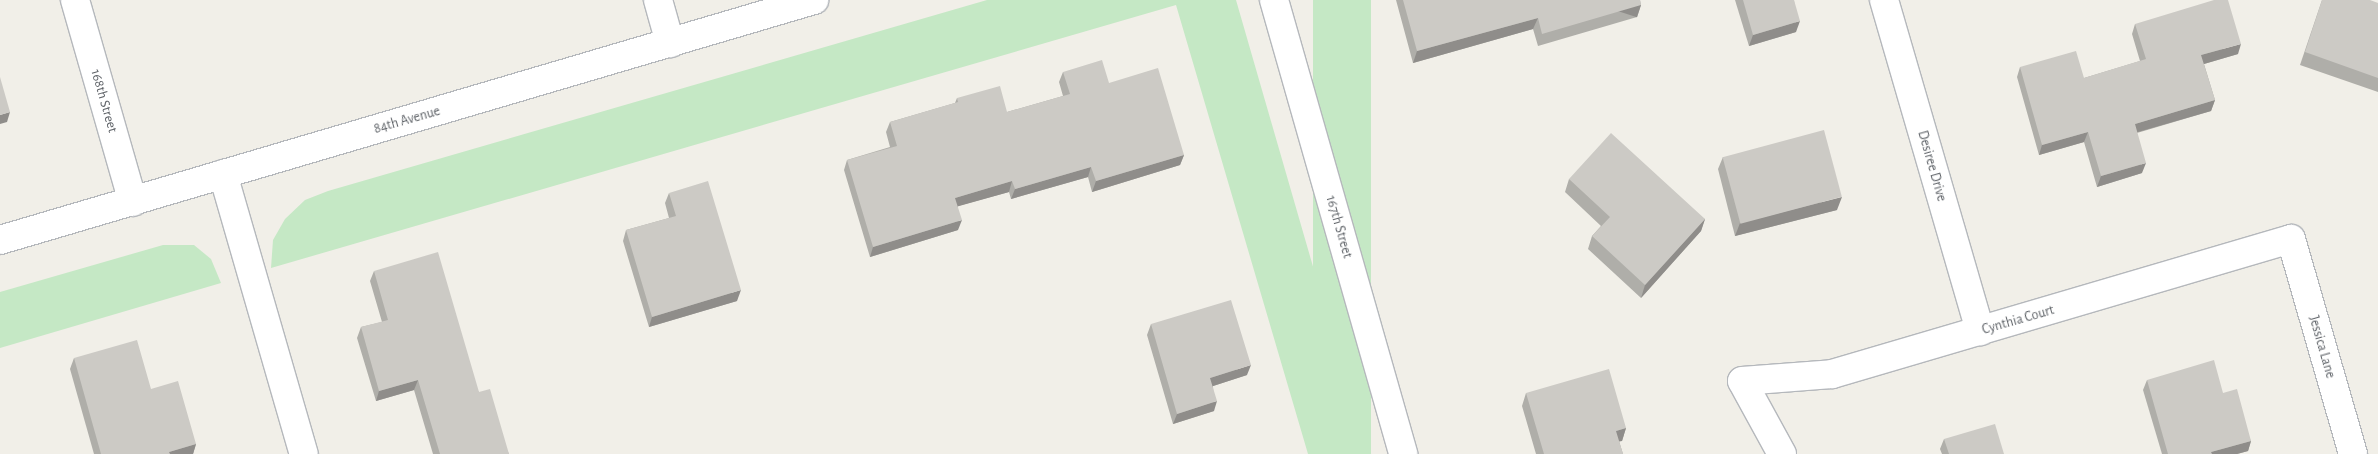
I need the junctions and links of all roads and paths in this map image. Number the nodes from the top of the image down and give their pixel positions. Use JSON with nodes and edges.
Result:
{"nodes":[{"id":1,"x":75,"y":0,"type":"edge"},
{"id":2,"x":658,"y":0,"type":"edge"},
{"id":3,"x":814,"y":0,"type":"edge"},
{"id":4,"x":1274,"y":0,"type":"edge"},
{"id":5,"x":1884,"y":0,"type":"edge"},
{"id":6,"x":670,"y":43,"type":"junction"},
{"id":7,"x":223,"y":174,"type":"junction"},
{"id":8,"x":133,"y":202,"type":"junction"},
{"id":9,"x":2291,"y":239,"type":"joint"},
{"id":10,"x":0,"y":240,"type":"edge"},
{"id":11,"x":1980,"y":331,"type":"junction"},
{"id":12,"x":304,"y":454,"type":"edge"},
{"id":13,"x":1403,"y":454,"type":"edge"},
{"id":14,"x":1782,"y":454,"type":"edge"},
{"id":15,"x":2353,"y":454,"type":"edge"}],
"edges":[{"from":1,"to":8,"type":"street","name":"168th Street"},
{"from":2,"to":6,"type":"street"},
{"from":3,"to":6,"type":"street","name":"84th Avenue"},
{"from":4,"to":13,"type":"street","name":"167th Street"},
{"from":5,"to":11,"type":"street","name":"Desiree Drive"},
{"from":6,"to":7,"type":"street","name":"84th Avenue"},
{"from":7,"to":8,"type":"street","name":"84th Avenue"},
{"from":7,"to":12,"type":"street"},
{"from":8,"to":10,"type":"street","name":"84th Avenue"},
{"from":9,"to":11,"type":"street","name":"Cynthia Court"},
{"from":9,"to":15,"type":"street","name":"Jessica Lane"},
{"from":11,"to":14,"type":"street","name":"Cynthia Court"}]}
